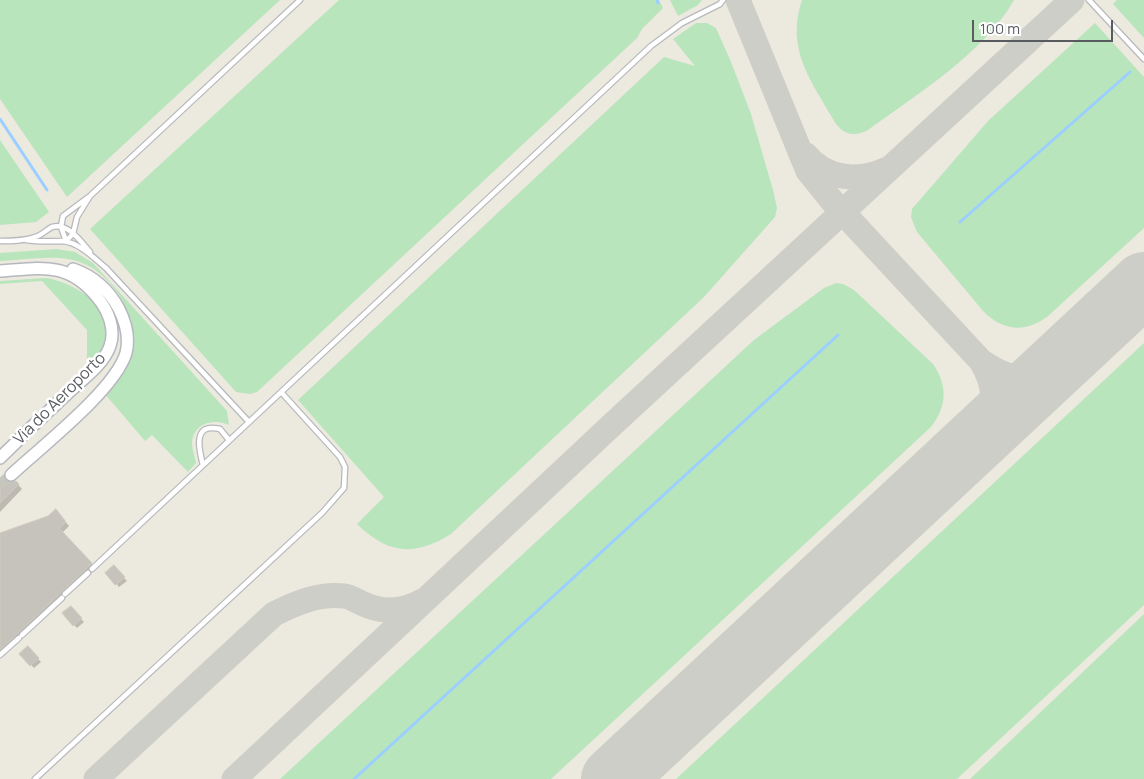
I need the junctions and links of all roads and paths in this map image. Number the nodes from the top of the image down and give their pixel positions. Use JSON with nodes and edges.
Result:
{"nodes":[{"id":1,"x":300,"y":0,"type":"edge"},
{"id":2,"x":723,"y":0,"type":"edge"},
{"id":3,"x":1089,"y":0,"type":"edge"},
{"id":4,"x":1144,"y":59,"type":"edge"},
{"id":5,"x":90,"y":196,"type":"junction"},
{"id":6,"x":61,"y":226,"type":"junction"},
{"id":7,"x":73,"y":234,"type":"junction"},
{"id":8,"x":26,"y":240,"type":"junction"},
{"id":9,"x":0,"y":241,"type":"edge"},
{"id":10,"x":66,"y":241,"type":"junction"},
{"id":11,"x":95,"y":258,"type":"junction"},
{"id":12,"x":57,"y":268,"type":"junction"},
{"id":13,"x":0,"y":271,"type":"edge"},
{"id":14,"x":281,"y":392,"type":"junction"},
{"id":15,"x":249,"y":422,"type":"junction"},
{"id":16,"x":229,"y":440,"type":"junction"},
{"id":17,"x":0,"y":458,"type":"edge"},
{"id":18,"x":203,"y":465,"type":"junction"},
{"id":19,"x":10,"y":475,"type":"tunnel mouth"},
{"id":20,"x":0,"y":655,"type":"edge"},
{"id":21,"x":35,"y":779,"type":"edge"}],
"edges":[{"from":1,"to":5,"type":"lane"},
{"from":2,"to":14,"type":"lane"},
{"from":3,"to":4,"type":"lane"},
{"from":5,"to":6,"type":"lane"},
{"from":5,"to":7,"type":"lane"},
{"from":6,"to":7,"type":"lane"},
{"from":6,"to":8,"type":"lane"},
{"from":6,"to":10,"type":"lane"},
{"from":7,"to":10,"type":"lane"},
{"from":7,"to":11,"type":"lane"},
{"from":8,"to":9,"type":"lane"},
{"from":8,"to":10,"type":"lane"},
{"from":10,"to":11,"type":"lane"},
{"from":11,"to":15,"type":"lane"},
{"from":12,"to":13,"type":"street","name":"Via do Aeroporto"},
{"from":12,"to":17,"type":"street","name":"Via do Aeroporto"},
{"from":12,"to":19,"type":"street"},
{"from":14,"to":15,"type":"lane"},
{"from":14,"to":21,"type":"lane"},
{"from":15,"to":16,"type":"lane"},
{"from":16,"to":18,"type":"lane"},
{"from":16,"to":18,"type":"lane"},
{"from":18,"to":20,"type":"lane"}]}
